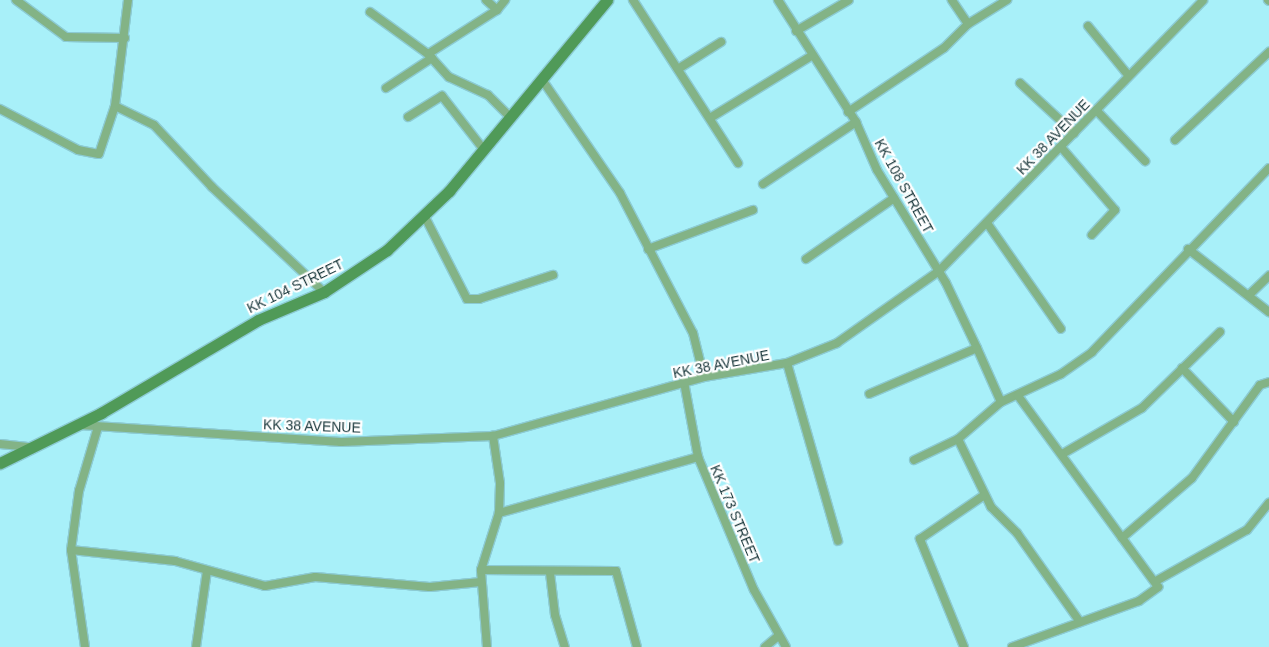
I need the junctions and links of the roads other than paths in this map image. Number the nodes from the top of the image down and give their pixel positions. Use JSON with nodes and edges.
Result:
{"nodes":[{"id":1,"x":16,"y":0,"type":"edge"},
{"id":2,"x":128,"y":0,"type":"edge"},
{"id":3,"x":486,"y":0,"type":"edge"},
{"id":4,"x":505,"y":0,"type":"edge"},
{"id":5,"x":607,"y":0,"type":"edge"},
{"id":6,"x":633,"y":0,"type":"edge"},
{"id":7,"x":778,"y":0,"type":"edge"},
{"id":8,"x":849,"y":0,"type":"edge"},
{"id":9,"x":952,"y":0,"type":"edge"},
{"id":10,"x":1007,"y":0,"type":"edge"},
{"id":11,"x":1203,"y":0,"type":"edge"},
{"id":12,"x":497,"y":10,"type":"junction"},
{"id":13,"x":370,"y":12,"type":"dead end"},
{"id":14,"x":968,"y":24,"type":"junction"},
{"id":15,"x":1088,"y":26,"type":"dead end"},
{"id":16,"x":796,"y":30,"type":"junction"},
{"id":17,"x":125,"y":38,"type":"junction"},
{"id":18,"x":721,"y":42,"type":"dead end"},
{"id":19,"x":1269,"y":52,"type":"edge"},
{"id":20,"x":430,"y":56,"type":"junction"},
{"id":21,"x":812,"y":56,"type":"junction"},
{"id":22,"x":678,"y":69,"type":"junction"},
{"id":23,"x":1128,"y":75,"type":"junction"},
{"id":24,"x":543,"y":81,"type":"junction"},
{"id":25,"x":1020,"y":83,"type":"dead end"},
{"id":26,"x":386,"y":88,"type":"dead end"},
{"id":27,"x":115,"y":106,"type":"junction"},
{"id":28,"x":0,"y":109,"type":"edge"},
{"id":29,"x":1096,"y":110,"type":"junction"},
{"id":30,"x":848,"y":112,"type":"junction"},
{"id":31,"x":408,"y":117,"type":"dead end"},
{"id":32,"x":510,"y":117,"type":"junction"},
{"id":33,"x":710,"y":118,"type":"junction"},
{"id":34,"x":856,"y":122,"type":"junction"},
{"id":35,"x":1074,"y":133,"type":"junction"},
{"id":36,"x":1176,"y":140,"type":"dead end"},
{"id":37,"x":1061,"y":148,"type":"junction"},
{"id":38,"x":484,"y":150,"type":"junction"},
{"id":39,"x":1145,"y":161,"type":"dead end"},
{"id":40,"x":738,"y":163,"type":"dead end"},
{"id":41,"x":1269,"y":168,"type":"edge"},
{"id":42,"x":763,"y":184,"type":"dead end"},
{"id":43,"x":894,"y":198,"type":"junction"},
{"id":44,"x":753,"y":210,"type":"dead end"},
{"id":45,"x":425,"y":217,"type":"junction"},
{"id":46,"x":987,"y":224,"type":"junction"},
{"id":47,"x":1092,"y":235,"type":"dead end"},
{"id":48,"x":648,"y":249,"type":"junction"},
{"id":49,"x":1188,"y":249,"type":"junction"},
{"id":50,"x":806,"y":259,"type":"dead end"},
{"id":51,"x":939,"y":271,"type":"junction"},
{"id":52,"x":553,"y":275,"type":"dead end"},
{"id":53,"x":1269,"y":276,"type":"edge"},
{"id":54,"x":324,"y":292,"type":"junction"},
{"id":55,"x":1249,"y":295,"type":"junction"},
{"id":56,"x":1269,"y":312,"type":"edge"},
{"id":57,"x":1061,"y":329,"type":"dead end"},
{"id":58,"x":1220,"y":332,"type":"dead end"},
{"id":59,"x":976,"y":348,"type":"junction"},
{"id":60,"x":787,"y":363,"type":"junction"},
{"id":61,"x":1182,"y":368,"type":"junction"},
{"id":62,"x":704,"y":377,"type":"junction"},
{"id":63,"x":684,"y":382,"type":"junction"},
{"id":64,"x":1269,"y":382,"type":"edge"},
{"id":65,"x":869,"y":394,"type":"dead end"},
{"id":66,"x":1018,"y":396,"type":"junction"},
{"id":67,"x":1001,"y":402,"type":"junction"},
{"id":68,"x":1234,"y":422,"type":"junction"},
{"id":69,"x":80,"y":425,"type":"junction"},
{"id":70,"x":98,"y":427,"type":"junction"},
{"id":71,"x":493,"y":436,"type":"junction"},
{"id":72,"x":958,"y":440,"type":"junction"},
{"id":73,"x":0,"y":444,"type":"edge"},
{"id":74,"x":30,"y":447,"type":"junction"},
{"id":75,"x":1064,"y":453,"type":"junction"},
{"id":76,"x":698,"y":457,"type":"junction"},
{"id":77,"x":914,"y":460,"type":"dead end"},
{"id":78,"x":0,"y":462,"type":"edge"},
{"id":79,"x":984,"y":496,"type":"junction"},
{"id":80,"x":1269,"y":503,"type":"edge"},
{"id":81,"x":499,"y":513,"type":"junction"},
{"id":82,"x":1122,"y":538,"type":"junction"},
{"id":83,"x":838,"y":540,"type":"dead end"},
{"id":84,"x":71,"y":550,"type":"junction"},
{"id":85,"x":482,"y":570,"type":"junction"},
{"id":86,"x":208,"y":571,"type":"junction"},
{"id":87,"x":550,"y":573,"type":"junction"},
{"id":88,"x":481,"y":582,"type":"junction"},
{"id":89,"x":1156,"y":582,"type":"junction"},
{"id":90,"x":1080,"y":622,"type":"junction"},
{"id":91,"x":778,"y":636,"type":"junction"},
{"id":92,"x":85,"y":647,"type":"edge"},
{"id":93,"x":196,"y":647,"type":"edge"},
{"id":94,"x":487,"y":647,"type":"edge"},
{"id":95,"x":565,"y":647,"type":"edge"},
{"id":96,"x":637,"y":647,"type":"edge"},
{"id":97,"x":765,"y":647,"type":"edge"},
{"id":98,"x":786,"y":647,"type":"edge"},
{"id":99,"x":964,"y":647,"type":"edge"},
{"id":100,"x":1012,"y":647,"type":"edge"}],
"edges":[{"from":1,"to":17,"type":"street"},
{"from":2,"to":17,"type":"street"},
{"from":3,"to":12,"type":"street"},
{"from":4,"to":12,"type":"street"},
{"from":5,"to":24,"type":"street","name":"KK 104 STREET"},
{"from":6,"to":22,"type":"street"},
{"from":7,"to":16,"type":"street","name":"KK 108 STREET"},
{"from":8,"to":16,"type":"street"},
{"from":9,"to":14,"type":"street"},
{"from":10,"to":14,"type":"street"},
{"from":11,"to":23,"type":"street","name":"KK 38 AVENUE"},
{"from":12,"to":20,"type":"street"},
{"from":13,"to":20,"type":"street"},
{"from":14,"to":30,"type":"street"},
{"from":15,"to":23,"type":"street"},
{"from":16,"to":21,"type":"street","name":"KK 108 STREET"},
{"from":17,"to":27,"type":"street"},
{"from":18,"to":22,"type":"street"},
{"from":19,"to":36,"type":"street"},
{"from":20,"to":26,"type":"street"},
{"from":20,"to":32,"type":"street"},
{"from":21,"to":30,"type":"street","name":"KK 108 STREET"},
{"from":21,"to":33,"type":"street"},
{"from":22,"to":33,"type":"street"},
{"from":23,"to":29,"type":"street","name":"KK 38 AVENUE"},
{"from":24,"to":32,"type":"street","name":"KK 104 STREET"},
{"from":24,"to":48,"type":"street"},
{"from":25,"to":35,"type":"street"},
{"from":27,"to":28,"type":"street"},
{"from":27,"to":54,"type":"street"},
{"from":29,"to":35,"type":"street","name":"KK 38 AVENUE"},
{"from":29,"to":39,"type":"street"},
{"from":30,"to":34,"type":"street","name":"KK 108 STREET"},
{"from":31,"to":38,"type":"street"},
{"from":32,"to":38,"type":"street","name":"KK 104 STREET"},
{"from":33,"to":40,"type":"street"},
{"from":34,"to":42,"type":"street"},
{"from":34,"to":43,"type":"street","name":"KK 108 STREET"},
{"from":35,"to":37,"type":"street","name":"KK 38 AVENUE"},
{"from":37,"to":46,"type":"street","name":"KK 38 AVENUE"},
{"from":37,"to":47,"type":"street"},
{"from":38,"to":45,"type":"street","name":"KK 104 STREET"},
{"from":41,"to":49,"type":"street"},
{"from":43,"to":50,"type":"street"},
{"from":43,"to":51,"type":"street","name":"KK 108 STREET"},
{"from":44,"to":48,"type":"street"},
{"from":45,"to":52,"type":"street"},
{"from":45,"to":54,"type":"street","name":"KK 104 STREET"},
{"from":46,"to":51,"type":"street","name":"KK 38 AVENUE"},
{"from":46,"to":57,"type":"street"},
{"from":48,"to":62,"type":"street"},
{"from":49,"to":55,"type":"street"},
{"from":49,"to":66,"type":"street"},
{"from":51,"to":59,"type":"street","name":"KK 108 STREET"},
{"from":51,"to":60,"type":"street","name":"KK 38 AVENUE"},
{"from":53,"to":55,"type":"street"},
{"from":54,"to":69,"type":"street","name":"KK 104 STREET"},
{"from":55,"to":56,"type":"street"},
{"from":58,"to":61,"type":"street"},
{"from":59,"to":65,"type":"street"},
{"from":59,"to":67,"type":"street","name":"KK 108 STREET"},
{"from":60,"to":62,"type":"street","name":"KK 38 AVENUE"},
{"from":60,"to":83,"type":"street"},
{"from":61,"to":68,"type":"street"},
{"from":61,"to":75,"type":"street"},
{"from":62,"to":63,"type":"street","name":"KK 38 AVENUE"},
{"from":63,"to":71,"type":"street","name":"KK 38 AVENUE"},
{"from":63,"to":76,"type":"street","name":"KK 173 STREET"},
{"from":64,"to":68,"type":"street"},
{"from":66,"to":67,"type":"street"},
{"from":66,"to":75,"type":"street"},
{"from":67,"to":72,"type":"street"},
{"from":68,"to":82,"type":"street"},
{"from":69,"to":70,"type":"street","name":"KK 38 AVENUE"},
{"from":69,"to":74,"type":"street","name":"KK 104 STREET"},
{"from":70,"to":71,"type":"street","name":"KK 38 AVENUE"},
{"from":70,"to":84,"type":"street"},
{"from":71,"to":81,"type":"street"},
{"from":72,"to":77,"type":"street"},
{"from":72,"to":79,"type":"street"},
{"from":73,"to":74,"type":"street"},
{"from":74,"to":78,"type":"street","name":"KK 104 STREET"},
{"from":75,"to":82,"type":"street"},
{"from":76,"to":81,"type":"street"},
{"from":76,"to":91,"type":"street","name":"KK 173 STREET"},
{"from":79,"to":90,"type":"street"},
{"from":79,"to":99,"type":"street"},
{"from":80,"to":89,"type":"street"},
{"from":81,"to":85,"type":"street"},
{"from":82,"to":89,"type":"street"},
{"from":84,"to":86,"type":"street"},
{"from":84,"to":92,"type":"street"},
{"from":85,"to":87,"type":"street"},
{"from":85,"to":88,"type":"street"},
{"from":86,"to":88,"type":"street"},
{"from":86,"to":93,"type":"street"},
{"from":87,"to":95,"type":"street"},
{"from":87,"to":96,"type":"street"},
{"from":88,"to":94,"type":"street"},
{"from":89,"to":90,"type":"street"},
{"from":90,"to":100,"type":"street"},
{"from":91,"to":97,"type":"street"},
{"from":91,"to":98,"type":"street","name":"KK 173 STREET"}]}
